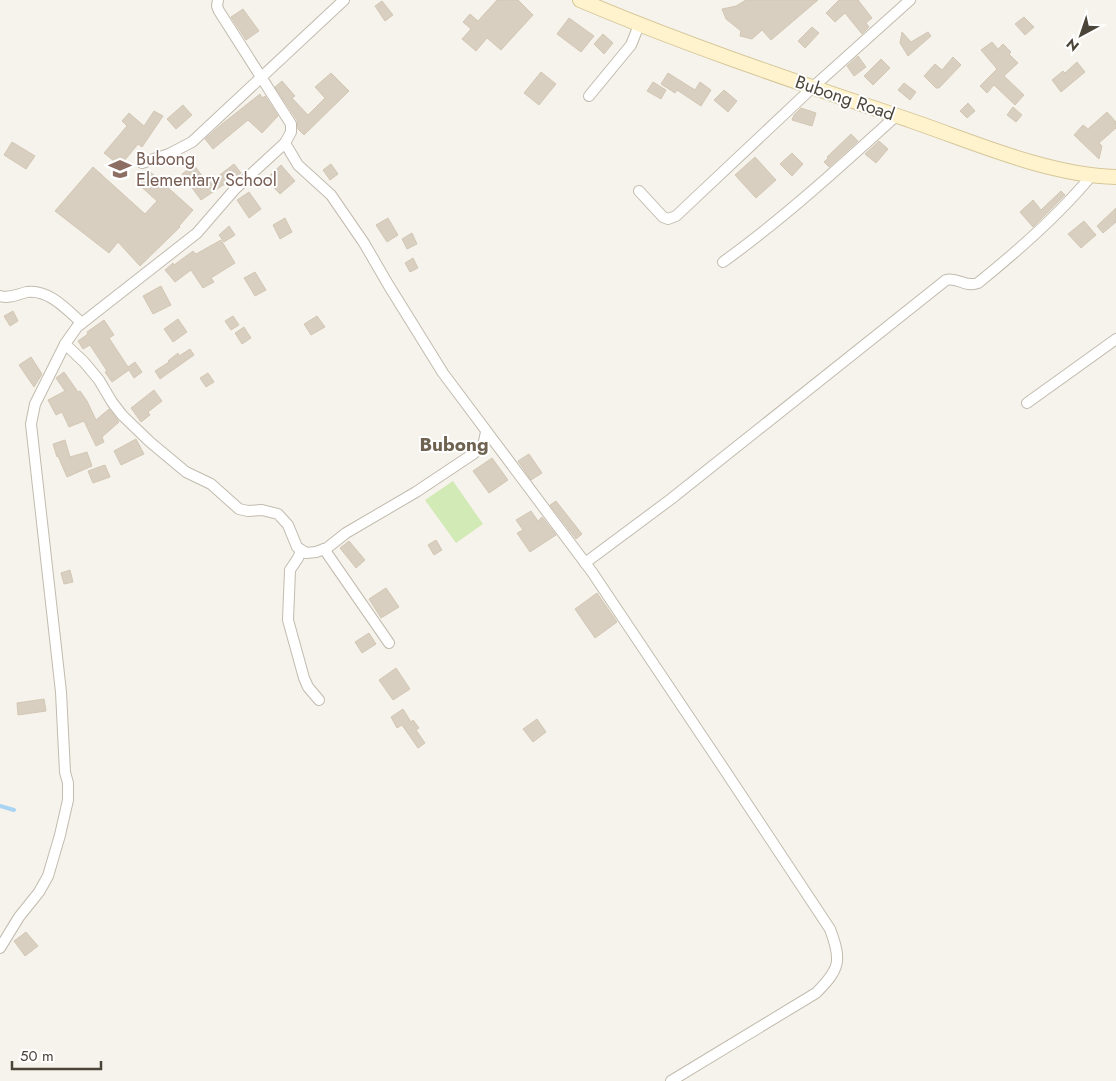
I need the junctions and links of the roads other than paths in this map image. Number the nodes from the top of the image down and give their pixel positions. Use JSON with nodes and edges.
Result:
{"nodes":[{"id":1,"x":218,"y":0,"type":"edge"},
{"id":2,"x":344,"y":0,"type":"edge"},
{"id":3,"x":580,"y":0,"type":"edge"},
{"id":4,"x":910,"y":0,"type":"edge"},
{"id":5,"x":639,"y":25,"type":"junction"},
{"id":6,"x":262,"y":77,"type":"junction"},
{"id":7,"x":813,"y":87,"type":"junction"},
{"id":8,"x":590,"y":96,"type":"dead end"},
{"id":9,"x":896,"y":116,"type":"junction"},
{"id":10,"x":285,"y":143,"type":"junction"},
{"id":11,"x":142,"y":163,"type":"dead end"},
{"id":12,"x":1092,"y":175,"type":"junction"},
{"id":13,"x":1116,"y":176,"type":"edge"},
{"id":14,"x":639,"y":191,"type":"dead end"},
{"id":15,"x":723,"y":262,"type":"dead end"},
{"id":16,"x":0,"y":296,"type":"edge"},
{"id":17,"x":82,"y":323,"type":"junction"},
{"id":18,"x":1116,"y":339,"type":"edge"},
{"id":19,"x":65,"y":344,"type":"junction"},
{"id":20,"x":1026,"y":403,"type":"dead end"},
{"id":21,"x":486,"y":432,"type":"junction"},
{"id":22,"x":324,"y":549,"type":"junction"},
{"id":23,"x":301,"y":550,"type":"junction"},
{"id":24,"x":585,"y":563,"type":"junction"},
{"id":25,"x":389,"y":643,"type":"dead end"},
{"id":26,"x":319,"y":700,"type":"dead end"},
{"id":27,"x":0,"y":948,"type":"edge"},
{"id":28,"x":671,"y":1081,"type":"edge"}],
"edges":[{"from":1,"to":6,"type":"street"},
{"from":2,"to":6,"type":"street"},
{"from":3,"to":5,"type":"main road","name":"Bubong Road"},
{"from":4,"to":7,"type":"street"},
{"from":5,"to":7,"type":"main road","name":"Bubong Road"},
{"from":5,"to":8,"type":"street"},
{"from":6,"to":10,"type":"street"},
{"from":6,"to":11,"type":"street"},
{"from":7,"to":9,"type":"main road","name":"Bubong Road"},
{"from":7,"to":14,"type":"street"},
{"from":9,"to":12,"type":"main road","name":"Bubong Road"},
{"from":9,"to":15,"type":"street"},
{"from":10,"to":17,"type":"street"},
{"from":10,"to":21,"type":"street"},
{"from":12,"to":13,"type":"main road","name":"Bubong Road"},
{"from":12,"to":24,"type":"street"},
{"from":16,"to":17,"type":"street"},
{"from":17,"to":19,"type":"street"},
{"from":18,"to":20,"type":"street"},
{"from":19,"to":23,"type":"street"},
{"from":19,"to":27,"type":"street"},
{"from":21,"to":22,"type":"street"},
{"from":21,"to":24,"type":"street"},
{"from":22,"to":23,"type":"street"},
{"from":22,"to":25,"type":"street"},
{"from":23,"to":26,"type":"street"},
{"from":24,"to":28,"type":"street"}]}
